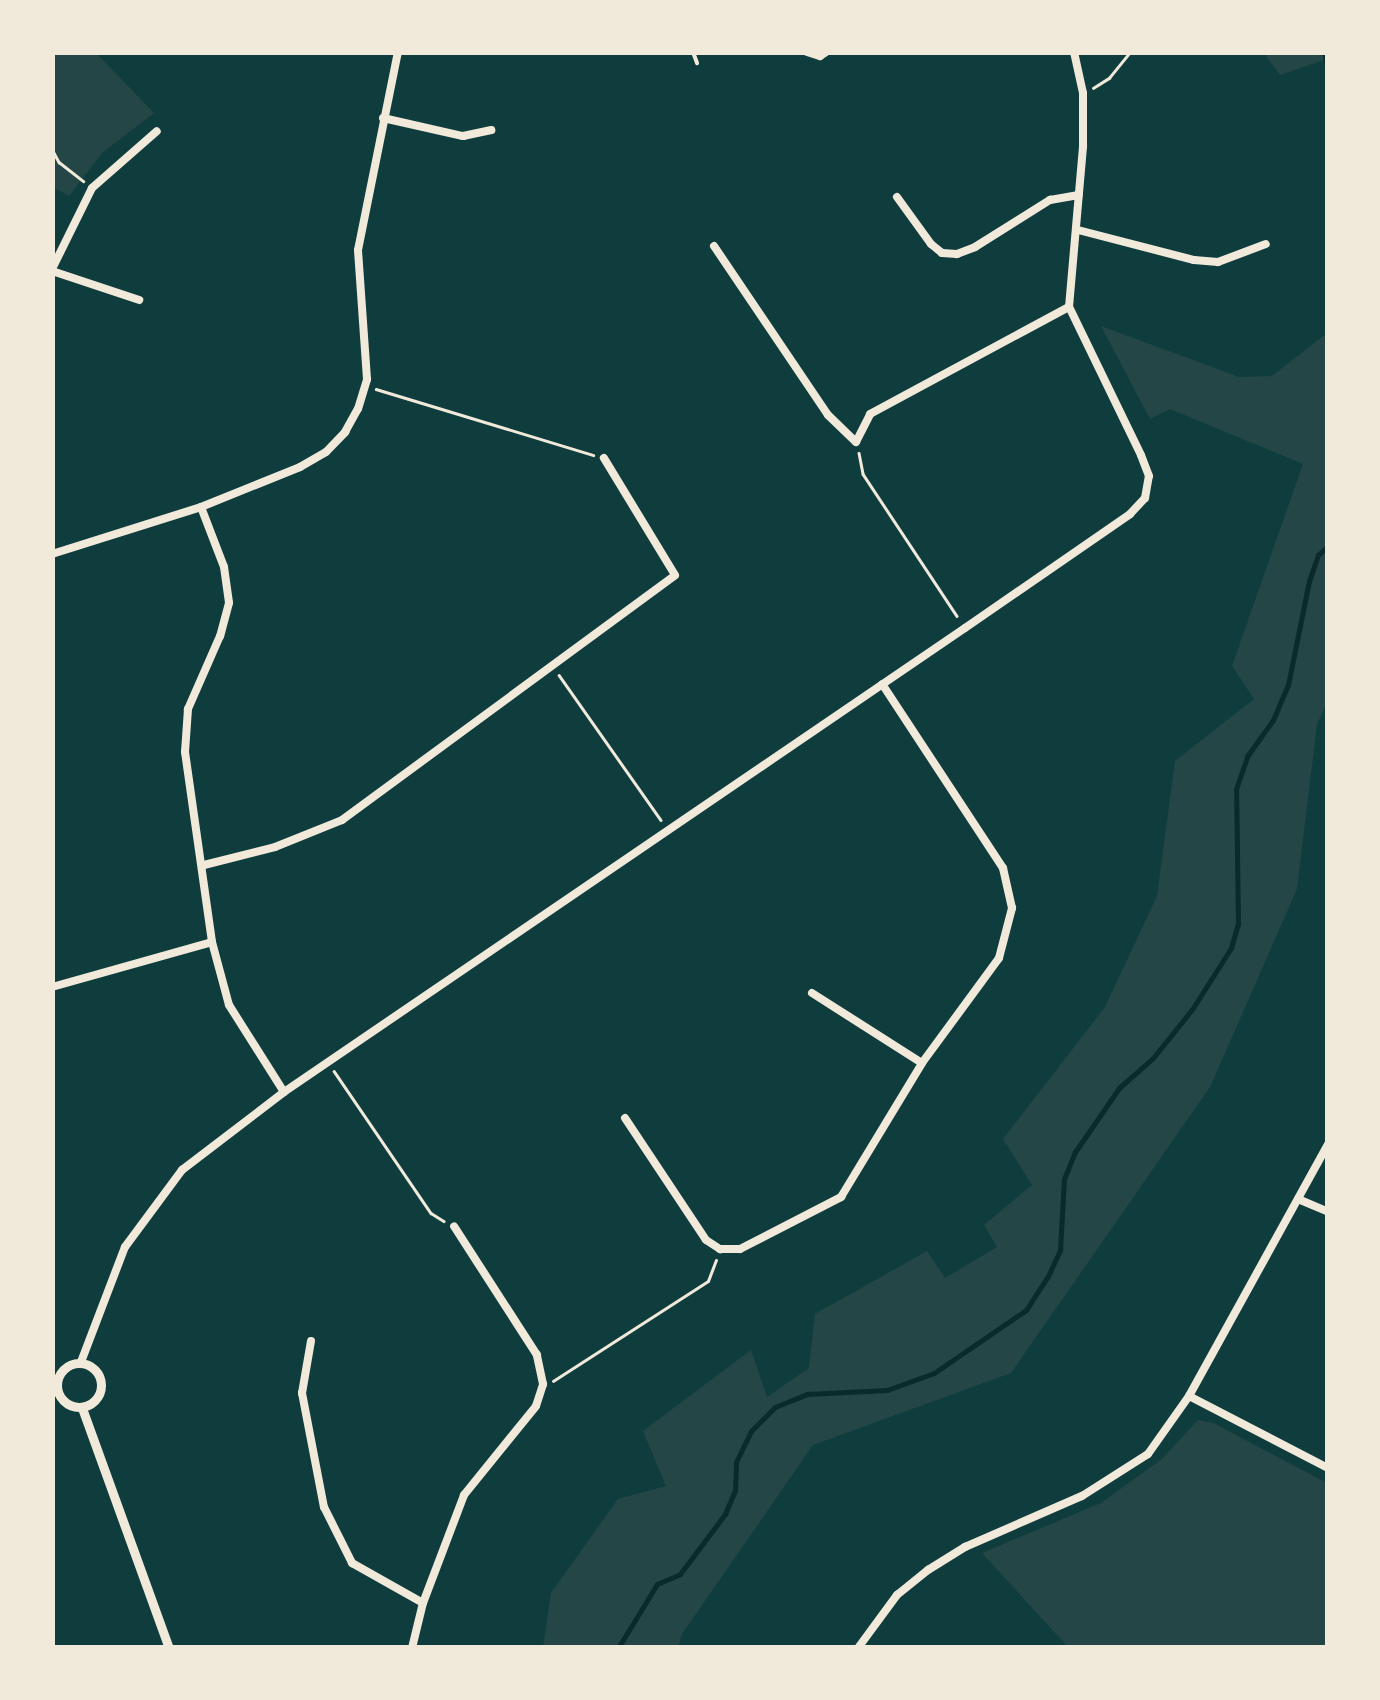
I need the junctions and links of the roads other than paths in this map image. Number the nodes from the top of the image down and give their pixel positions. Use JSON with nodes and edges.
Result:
{"nodes":[{"id":1,"x":398,"y":52,"type":"edge"},
{"id":2,"x":693,"y":52,"type":"edge"},
{"id":3,"x":807,"y":52,"type":"edge"},
{"id":4,"x":826,"y":52,"type":"edge"},
{"id":5,"x":1074,"y":52,"type":"edge"},
{"id":6,"x":697,"y":63,"type":"dead end"},
{"id":7,"x":383,"y":118,"type":"junction"},
{"id":8,"x":491,"y":130,"type":"dead end"},
{"id":9,"x":158,"y":132,"type":"dead end"},
{"id":10,"x":1079,"y":194,"type":"junction"},
{"id":11,"x":897,"y":197,"type":"dead end"},
{"id":12,"x":1078,"y":230,"type":"junction"},
{"id":13,"x":1266,"y":244,"type":"dead end"},
{"id":14,"x":714,"y":246,"type":"dead end"},
{"id":15,"x":52,"y":270,"type":"edge"},
{"id":16,"x":139,"y":300,"type":"dead end"},
{"id":17,"x":1069,"y":307,"type":"junction"},
{"id":18,"x":604,"y":458,"type":"road end"},
{"id":19,"x":201,"y":507,"type":"junction"},
{"id":20,"x":52,"y":554,"type":"edge"},
{"id":21,"x":882,"y":684,"type":"junction"},
{"id":22,"x":204,"y":865,"type":"junction"},
{"id":23,"x":212,"y":942,"type":"junction"},
{"id":24,"x":52,"y":986,"type":"edge"},
{"id":25,"x":812,"y":993,"type":"dead end"},
{"id":26,"x":922,"y":1062,"type":"junction"},
{"id":27,"x":284,"y":1092,"type":"junction"},
{"id":28,"x":625,"y":1118,"type":"dead end"},
{"id":29,"x":1328,"y":1144,"type":"edge"},
{"id":30,"x":1298,"y":1199,"type":"junction"},
{"id":31,"x":1328,"y":1212,"type":"edge"},
{"id":32,"x":454,"y":1226,"type":"road end"},
{"id":33,"x":311,"y":1341,"type":"dead end"},
{"id":34,"x":80,"y":1362,"type":"junction"},
{"id":35,"x":55,"y":1388,"type":"edge"},
{"id":36,"x":1189,"y":1396,"type":"junction"},
{"id":37,"x":82,"y":1408,"type":"junction"},
{"id":38,"x":1328,"y":1468,"type":"edge"},
{"id":39,"x":423,"y":1603,"type":"junction"},
{"id":40,"x":169,"y":1648,"type":"edge"},
{"id":41,"x":412,"y":1648,"type":"edge"},
{"id":42,"x":858,"y":1648,"type":"edge"}],
"edges":[{"from":1,"to":7,"type":"street"},
{"from":2,"to":6,"type":"lane"},
{"from":3,"to":4,"type":"street"},
{"from":5,"to":10,"type":"street"},
{"from":7,"to":8,"type":"street"},
{"from":7,"to":19,"type":"street"},
{"from":9,"to":15,"type":"street"},
{"from":10,"to":11,"type":"street"},
{"from":10,"to":12,"type":"street"},
{"from":12,"to":13,"type":"street"},
{"from":12,"to":17,"type":"street"},
{"from":14,"to":17,"type":"street"},
{"from":15,"to":16,"type":"street"},
{"from":17,"to":21,"type":"street"},
{"from":18,"to":22,"type":"street"},
{"from":19,"to":20,"type":"street"},
{"from":19,"to":22,"type":"street"},
{"from":21,"to":26,"type":"street"},
{"from":21,"to":27,"type":"street"},
{"from":22,"to":23,"type":"street"},
{"from":23,"to":24,"type":"street"},
{"from":23,"to":27,"type":"street"},
{"from":25,"to":26,"type":"street"},
{"from":26,"to":28,"type":"street"},
{"from":27,"to":34,"type":"street"},
{"from":29,"to":30,"type":"street"},
{"from":30,"to":31,"type":"street"},
{"from":30,"to":36,"type":"street"},
{"from":32,"to":39,"type":"street"},
{"from":33,"to":39,"type":"street"},
{"from":34,"to":35,"type":"street"},
{"from":34,"to":37,"type":"street"},
{"from":35,"to":37,"type":"street"},
{"from":36,"to":38,"type":"street"},
{"from":36,"to":42,"type":"street"},
{"from":37,"to":40,"type":"street"},
{"from":39,"to":41,"type":"street"}]}
